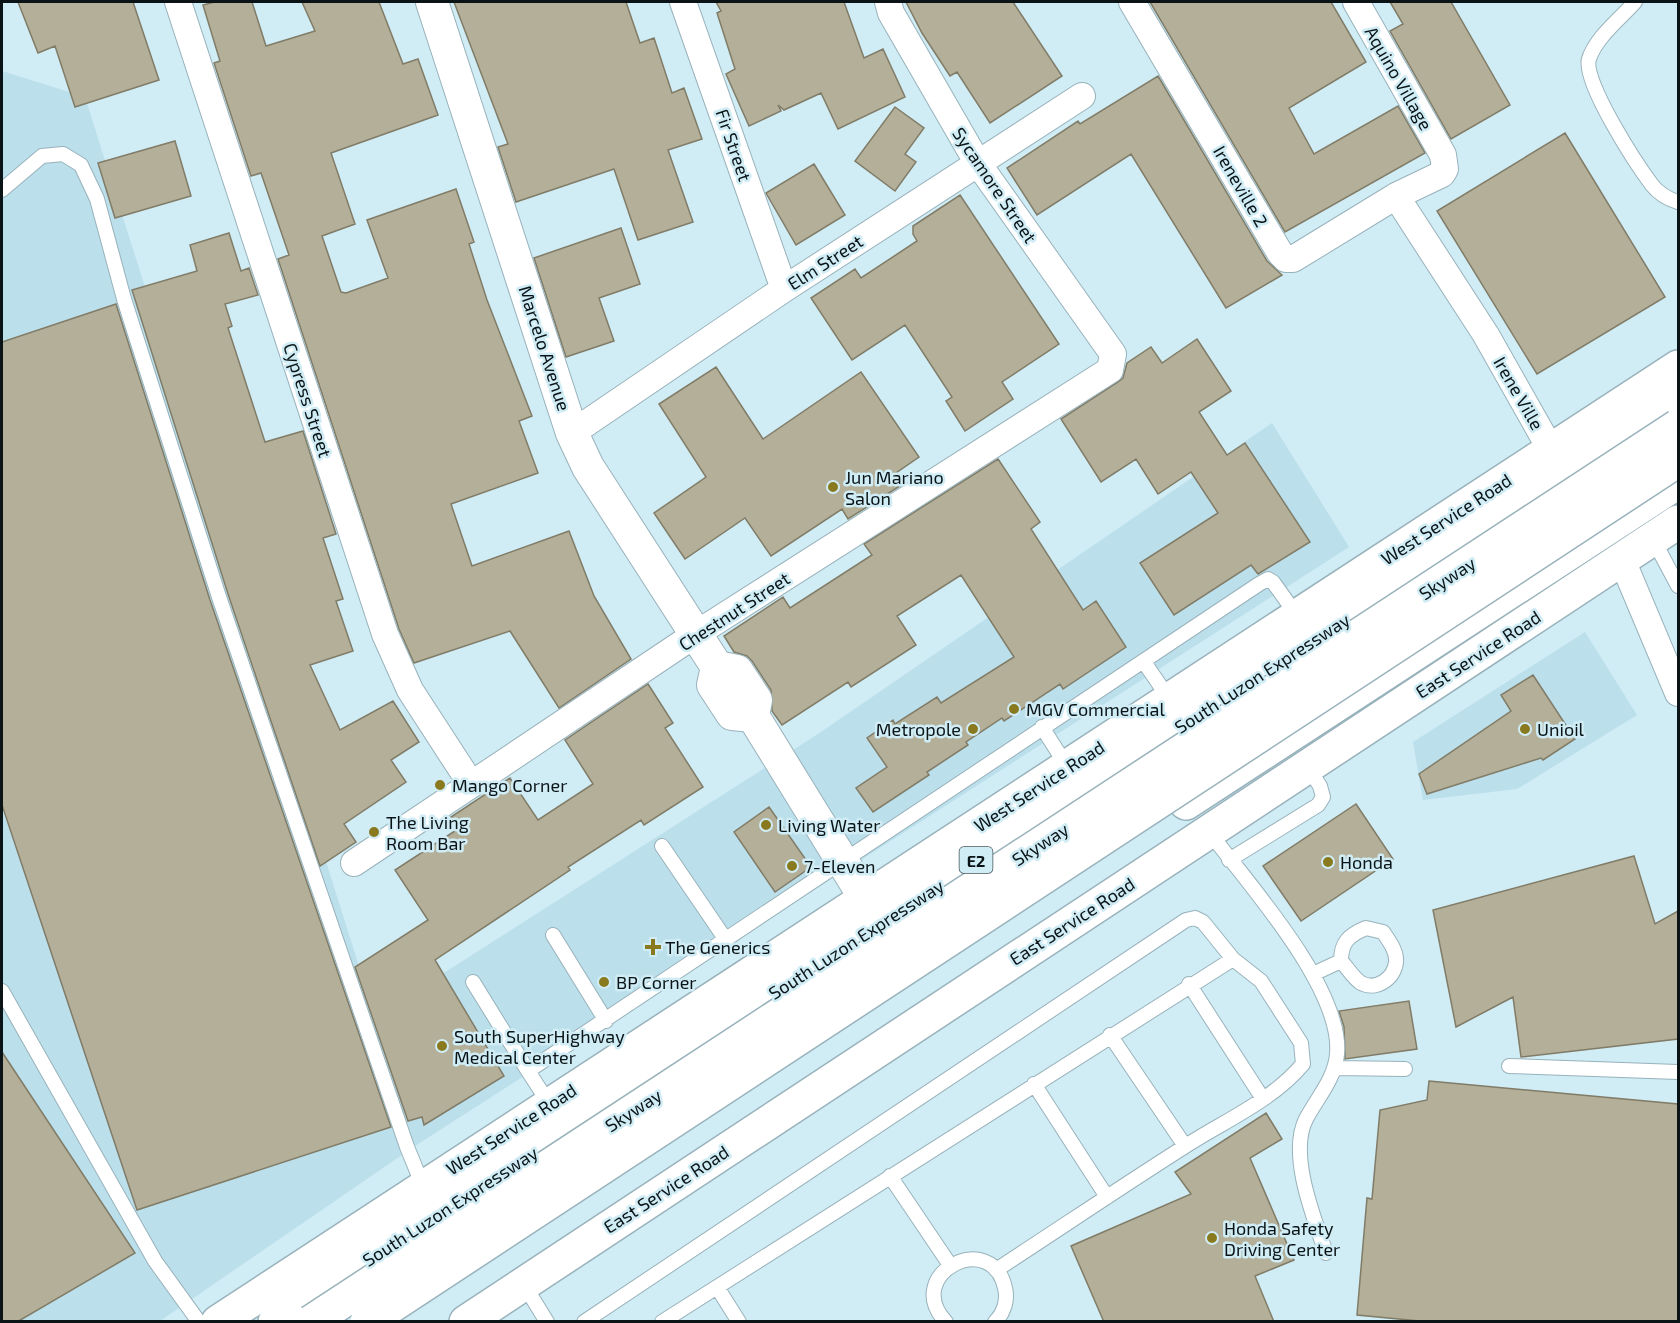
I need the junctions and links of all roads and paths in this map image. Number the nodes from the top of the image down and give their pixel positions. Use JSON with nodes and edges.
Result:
{"nodes":[{"id":1,"x":178,"y":2,"type":"edge"},
{"id":2,"x":432,"y":2,"type":"edge"},
{"id":3,"x":683,"y":2,"type":"edge"},
{"id":4,"x":888,"y":2,"type":"edge"},
{"id":5,"x":1132,"y":2,"type":"edge"},
{"id":6,"x":1356,"y":2,"type":"edge"},
{"id":7,"x":1635,"y":2,"type":"edge"},
{"id":8,"x":1082,"y":96,"type":"dead end"},
{"id":9,"x":1443,"y":154,"type":"joint"},
{"id":10,"x":977,"y":162,"type":"junction"},
{"id":11,"x":2,"y":190,"type":"edge"},
{"id":12,"x":1396,"y":196,"type":"junction"},
{"id":13,"x":1678,"y":202,"type":"edge"},
{"id":14,"x":784,"y":289,"type":"junction"},
{"id":15,"x":1113,"y":361,"type":"joint"},
{"id":16,"x":1678,"y":367,"type":"edge"},
{"id":17,"x":1678,"y":400,"type":"edge"},
{"id":18,"x":1678,"y":426,"type":"edge"},
{"id":19,"x":572,"y":433,"type":"junction"},
{"id":20,"x":1551,"y":450,"type":"junction"},
{"id":21,"x":1678,"y":460,"type":"edge"},
{"id":22,"x":1678,"y":482,"type":"edge"},
{"id":23,"x":1666,"y":530,"type":"edge"},
{"id":24,"x":1622,"y":560,"type":"junction"},
{"id":25,"x":1678,"y":586,"type":"edge"},
{"id":26,"x":1298,"y":617,"type":"junction"},
{"id":27,"x":696,"y":634,"type":"junction"},
{"id":28,"x":1144,"y":662,"type":"junction"},
{"id":29,"x":1678,"y":693,"type":"edge"},
{"id":30,"x":1170,"y":700,"type":"junction"},
{"id":31,"x":1042,"y":727,"type":"junction"},
{"id":32,"x":1307,"y":766,"type":"junction"},
{"id":33,"x":1068,"y":768,"type":"junction"},
{"id":34,"x":471,"y":784,"type":"junction"},
{"id":35,"x":1208,"y":831,"type":"junction"},
{"id":36,"x":662,"y":846,"type":"dead end"},
{"id":37,"x":1229,"y":860,"type":"junction"},
{"id":38,"x":354,"y":863,"type":"dead end"},
{"id":39,"x":842,"y":863,"type":"junction"},
{"id":40,"x":877,"y":908,"type":"junction"},
{"id":41,"x":553,"y":935,"type":"dead end"},
{"id":42,"x":726,"y":940,"type":"junction"},
{"id":43,"x":1233,"y":959,"type":"junction"},
{"id":44,"x":1341,"y":961,"type":"junction"},
{"id":45,"x":926,"y":972,"type":"junction"},
{"id":46,"x":1313,"y":974,"type":"junction"},
{"id":47,"x":473,"y":982,"type":"dead end"},
{"id":48,"x":1189,"y":984,"type":"junction"},
{"id":49,"x":2,"y":991,"type":"edge"},
{"id":50,"x":606,"y":1021,"type":"junction"},
{"id":51,"x":1110,"y":1035,"type":"junction"},
{"id":52,"x":1509,"y":1066,"type":"dead end"},
{"id":53,"x":1335,"y":1068,"type":"junction"},
{"id":54,"x":1405,"y":1069,"type":"dead end"},
{"id":55,"x":528,"y":1071,"type":"junction"},
{"id":56,"x":1678,"y":1072,"type":"edge"},
{"id":57,"x":1034,"y":1084,"type":"junction"},
{"id":58,"x":1263,"y":1099,"type":"junction"},
{"id":59,"x":550,"y":1105,"type":"junction"},
{"id":60,"x":1185,"y":1146,"type":"junction"},
{"id":61,"x":890,"y":1176,"type":"junction"},
{"id":62,"x":423,"y":1186,"type":"junction"},
{"id":63,"x":1107,"y":1197,"type":"junction"},
{"id":64,"x":1326,"y":1252,"type":"dead end"},
{"id":65,"x":950,"y":1265,"type":"junction"},
{"id":66,"x":996,"y":1270,"type":"junction"},
{"id":67,"x":523,"y":1283,"type":"junction"},
{"id":68,"x":717,"y":1287,"type":"junction"},
{"id":69,"x":684,"y":1316,"type":"edge"},
{"id":70,"x":544,"y":1317,"type":"edge"},
{"id":71,"x":945,"y":1321,"type":"edge"},
{"id":72,"x":199,"y":1322,"type":"edge"},
{"id":73,"x":218,"y":1322,"type":"edge"},
{"id":74,"x":275,"y":1322,"type":"edge"},
{"id":75,"x":311,"y":1322,"type":"edge"},
{"id":76,"x":367,"y":1322,"type":"edge"},
{"id":77,"x":394,"y":1322,"type":"edge"},
{"id":78,"x":466,"y":1322,"type":"edge"},
{"id":79,"x":584,"y":1322,"type":"edge"},
{"id":80,"x":662,"y":1322,"type":"edge"},
{"id":81,"x":739,"y":1322,"type":"edge"},
{"id":82,"x":995,"y":1322,"type":"edge"}],
"edges":[{"from":1,"to":34,"type":"street","name":"Cypress Street"},
{"from":2,"to":19,"type":"street","name":"Marcelo Avenue"},
{"from":3,"to":14,"type":"street","name":"Fir Street"},
{"from":4,"to":10,"type":"street","name":"Sycamore Street"},
{"from":5,"to":12,"type":"street","name":"Ireneville 2"},
{"from":6,"to":9,"type":"street","name":"Aquino Village"},
{"from":7,"to":13,"type":"lane"},
{"from":8,"to":10,"type":"street","name":"Elm Street"},
{"from":9,"to":12,"type":"street","name":"Ireneville 2"},
{"from":10,"to":14,"type":"street","name":"Elm Street"},
{"from":10,"to":15,"type":"street","name":"Sycamore Street"},
{"from":11,"to":62,"type":"lane"},
{"from":12,"to":20,"type":"street","name":"Irene Ville"},
{"from":14,"to":19,"type":"street","name":"Elm Street"},
{"from":15,"to":27,"type":"street","name":"Chestnut Street"},
{"from":16,"to":20,"type":"main road","name":"West Service Road"},
{"from":17,"to":40,"type":"main road","name":"South Luzon Expressway","number":"E2"},
{"from":18,"to":75,"type":"main road","name":"Skyway","number":"E2","bridge":true},
{"from":19,"to":27,"type":"street","name":"Marcelo Avenue"},
{"from":20,"to":26,"type":"main road","name":"West Service Road"},
{"from":21,"to":76,"type":"main road","name":"Skyway","bridge":true},
{"from":22,"to":45,"type":"main road"},
{"from":23,"to":24,"type":"main road","name":"East Service Road"},
{"from":23,"to":25,"type":"lane"},
{"from":24,"to":29,"type":"street"},
{"from":24,"to":32,"type":"main road","name":"East Service Road"},
{"from":26,"to":28,"type":"lane"},
{"from":26,"to":30,"type":"main road","name":"West Service Road"},
{"from":27,"to":34,"type":"street","name":"Chestnut Street"},
{"from":27,"to":39,"type":"street","name":"Marcelo Avenue"},
{"from":28,"to":30,"type":"lane"},
{"from":28,"to":31,"type":"lane"},
{"from":30,"to":33,"type":"main road","name":"West Service Road"},
{"from":31,"to":33,"type":"lane"},
{"from":31,"to":39,"type":"lane"},
{"from":32,"to":35,"type":"main road","name":"East Service Road"},
{"from":32,"to":37,"type":"lane"},
{"from":33,"to":40,"type":"main road","name":"West Service Road"},
{"from":34,"to":38,"type":"street","name":"Chestnut Street"},
{"from":35,"to":37,"type":"lane"},
{"from":35,"to":67,"type":"main road","name":"East Service Road"},
{"from":36,"to":42,"type":"lane"},
{"from":37,"to":46,"type":"lane"},
{"from":39,"to":40,"type":"street","name":"Marcelo Avenue"},
{"from":39,"to":42,"type":"lane"},
{"from":40,"to":45,"type":"lane"},
{"from":40,"to":59,"type":"main road","name":"West Service Road"},
{"from":40,"to":74,"type":"main road","name":"South Luzon Expressway","number":"E2"},
{"from":41,"to":50,"type":"lane"},
{"from":42,"to":50,"type":"lane"},
{"from":43,"to":48,"type":"lane"},
{"from":43,"to":58,"type":"lane"},
{"from":43,"to":79,"type":"lane"},
{"from":44,"to":44,"type":"lane"},
{"from":44,"to":46,"type":"lane"},
{"from":45,"to":77,"type":"main road"},
{"from":46,"to":53,"type":"lane"},
{"from":47,"to":55,"type":"lane"},
{"from":48,"to":51,"type":"lane"},
{"from":48,"to":58,"type":"lane"},
{"from":49,"to":72,"type":"lane"},
{"from":50,"to":55,"type":"lane"},
{"from":51,"to":57,"type":"lane"},
{"from":51,"to":60,"type":"lane"},
{"from":52,"to":56,"type":"lane"},
{"from":53,"to":54,"type":"lane"},
{"from":53,"to":64,"type":"lane"},
{"from":55,"to":59,"type":"lane"},
{"from":57,"to":61,"type":"lane"},
{"from":57,"to":63,"type":"lane"},
{"from":58,"to":60,"type":"lane"},
{"from":59,"to":62,"type":"main road","name":"West Service Road"},
{"from":60,"to":63,"type":"lane"},
{"from":61,"to":65,"type":"lane"},
{"from":61,"to":68,"type":"lane"},
{"from":62,"to":73,"type":"main road","name":"West Service Road"},
{"from":63,"to":66,"type":"lane"},
{"from":65,"to":66,"type":"lane"},
{"from":65,"to":71,"type":"lane"},
{"from":66,"to":82,"type":"lane"},
{"from":67,"to":70,"type":"lane"},
{"from":67,"to":78,"type":"main road","name":"East Service Road"},
{"from":68,"to":69,"type":"lane"},
{"from":68,"to":81,"type":"lane"},
{"from":69,"to":80,"type":"lane"}]}
